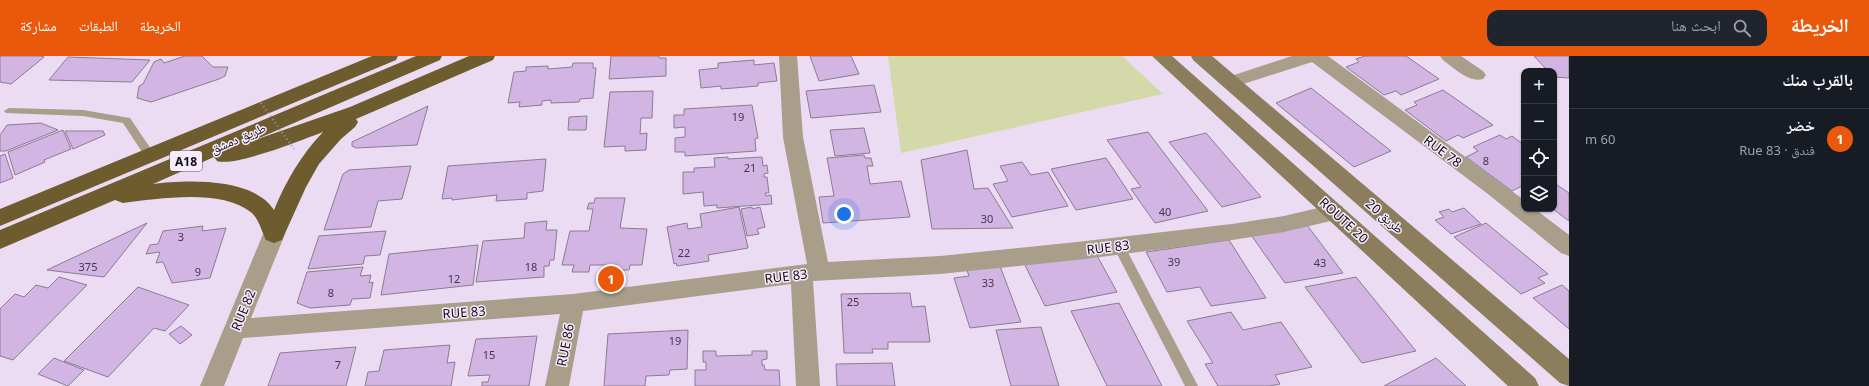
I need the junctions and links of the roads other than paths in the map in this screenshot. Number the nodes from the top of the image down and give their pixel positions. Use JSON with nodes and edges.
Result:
{"nodes":[{"id":1,"x":389,"y":56,"type":"edge"},
{"id":2,"x":433,"y":56,"type":"edge"},
{"id":3,"x":486,"y":56,"type":"edge"},
{"id":4,"x":788,"y":56,"type":"edge"},
{"id":5,"x":1161,"y":56,"type":"edge"},
{"id":6,"x":1200,"y":56,"type":"edge"},
{"id":7,"x":1310,"y":56,"type":"edge"},
{"id":8,"x":1316,"y":56,"type":"edge"},
{"id":9,"x":1448,"y":56,"type":"edge"},
{"id":10,"x":359,"y":69,"type":"edge"},
{"id":11,"x":1477,"y":75,"type":"dead end"},
{"id":12,"x":1231,"y":82,"type":"junction"},
{"id":13,"x":366,"y":108,"type":"junction"},
{"id":14,"x":9,"y":110,"type":"dead end"},
{"id":15,"x":150,"y":155,"type":"junction"},
{"id":16,"x":166,"y":169,"type":"junction"},
{"id":17,"x":67,"y":190,"type":"junction"},
{"id":18,"x":102,"y":196,"type":"junction"},
{"id":19,"x":0,"y":207,"type":"edge"},
{"id":20,"x":67,"y":212,"type":"junction"},
{"id":21,"x":1335,"y":212,"type":"junction"},
{"id":22,"x":0,"y":218,"type":"edge"},
{"id":23,"x":274,"y":234,"type":"junction"},
{"id":24,"x":0,"y":240,"type":"edge"},
{"id":25,"x":1119,"y":246,"type":"junction"},
{"id":26,"x":1569,"y":247,"type":"edge"},
{"id":27,"x":0,"y":256,"type":"edge"},
{"id":28,"x":810,"y":273,"type":"junction"},
{"id":29,"x":573,"y":303,"type":"junction"},
{"id":30,"x":235,"y":329,"type":"junction"},
{"id":31,"x":1569,"y":375,"type":"edge"},
{"id":32,"x":212,"y":386,"type":"edge"},
{"id":33,"x":557,"y":386,"type":"edge"},
{"id":34,"x":808,"y":386,"type":"edge"},
{"id":35,"x":1192,"y":386,"type":"edge"},
{"id":36,"x":1526,"y":386,"type":"edge"}],
"edges":[{"from":1,"to":10,"type":"highway","name":"طريق دمشق","number":"A18"},
{"from":2,"to":10,"type":"highway","name":"طريق دمشق","number":"A18"},
{"from":3,"to":13,"type":"highway"},
{"from":4,"to":28,"type":"street"},
{"from":5,"to":21,"type":"main road","name":"ROUTE 20"},
{"from":6,"to":12,"type":"main road","name":"طريق 20"},
{"from":7,"to":12,"type":"street"},
{"from":8,"to":26,"type":"street","name":"RUE 78"},
{"from":9,"to":11,"type":"street"},
{"from":10,"to":15,"type":"highway","name":"طريق دمشق","number":"A18"},
{"from":10,"to":16,"type":"highway","name":"طريق دمشق","number":"A18"},
{"from":12,"to":31,"type":"main road","name":"طريق 20"},
{"from":13,"to":16,"type":"highway"},
{"from":13,"to":23,"type":"highway"},
{"from":14,"to":15,"type":"lane"},
{"from":15,"to":17,"type":"highway","name":"طريق دمشق","number":"A18"},
{"from":16,"to":18,"type":"highway","name":"طريق دمشق","number":"A18"},
{"from":17,"to":19,"type":"highway"},
{"from":17,"to":22,"type":"highway","name":"طريق دمشق","number":"A18"},
{"from":18,"to":20,"type":"highway","name":"طريق دمشق","number":"A18"},
{"from":18,"to":23,"type":"highway"},
{"from":20,"to":24,"type":"highway","name":"طريق دمشق","number":"A18"},
{"from":20,"to":27,"type":"highway"},
{"from":21,"to":25,"type":"street","name":"RUE 83"},
{"from":21,"to":36,"type":"main road","name":"ROUTE 20"},
{"from":23,"to":30,"type":"street","name":"RUE 82"},
{"from":25,"to":28,"type":"street","name":"RUE 83"},
{"from":25,"to":35,"type":"lane"},
{"from":28,"to":29,"type":"street","name":"RUE 83"},
{"from":28,"to":34,"type":"street"},
{"from":29,"to":30,"type":"street","name":"RUE 83"},
{"from":29,"to":33,"type":"street","name":"RUE 86"},
{"from":30,"to":32,"type":"street","name":"RUE 82"}]}
